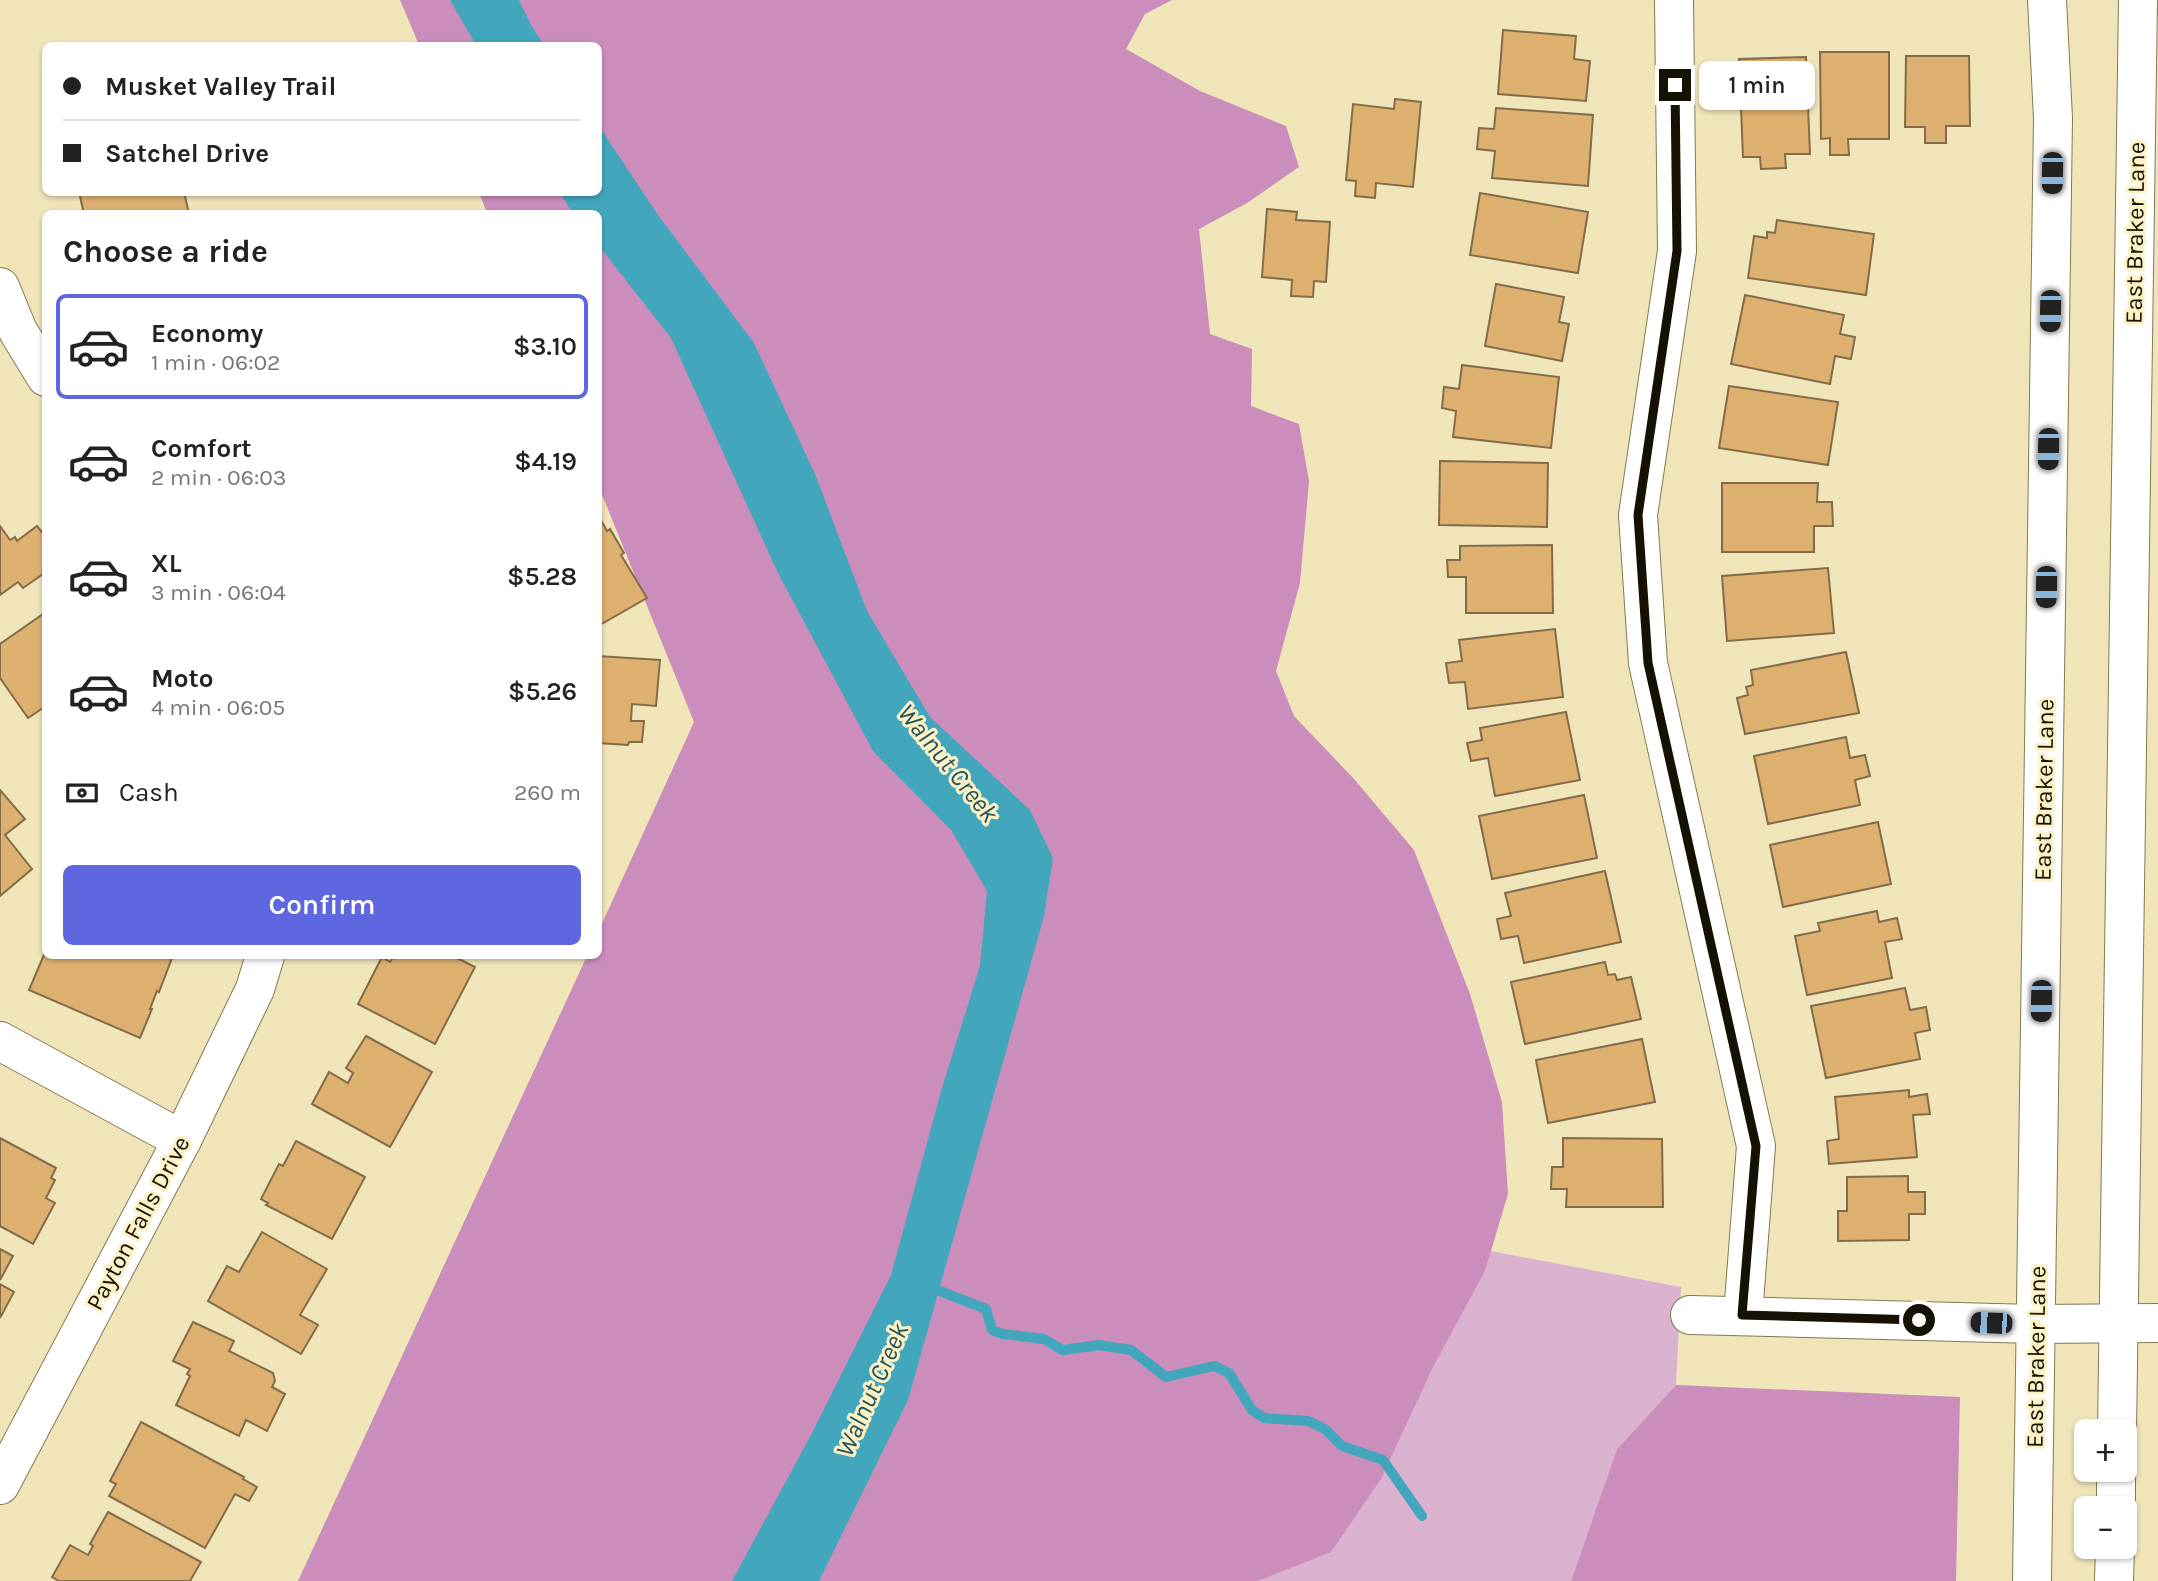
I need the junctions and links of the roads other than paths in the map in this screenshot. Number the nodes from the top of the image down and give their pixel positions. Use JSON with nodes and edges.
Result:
{"nodes":[{"id":1,"x":1674,"y":0,"type":"edge"},
{"id":2,"x":2047,"y":0,"type":"edge"},
{"id":3,"x":2138,"y":0,"type":"edge"},
{"id":4,"x":0,"y":287,"type":"edge"},
{"id":5,"x":42,"y":370,"type":"edge"},
{"id":6,"x":264,"y":959,"type":"edge"},
{"id":7,"x":0,"y":1041,"type":"edge"},
{"id":8,"x":182,"y":1140,"type":"junction"},
{"id":9,"x":1690,"y":1315,"type":"dead end"},
{"id":10,"x":1742,"y":1315,"type":"junction"},
{"id":11,"x":2118,"y":1323,"type":"junction"},
{"id":12,"x":2158,"y":1323,"type":"edge"},
{"id":13,"x":2036,"y":1324,"type":"junction"},
{"id":14,"x":2117,"y":1419,"type":"edge"},
{"id":15,"x":0,"y":1485,"type":"edge"},
{"id":16,"x":2115,"y":1559,"type":"edge"},
{"id":17,"x":2032,"y":1581,"type":"edge"},
{"id":18,"x":2114,"y":1581,"type":"edge"}],
"edges":[{"from":1,"to":10,"type":"street"},
{"from":2,"to":13,"type":"street","name":"East Braker Lane"},
{"from":3,"to":11,"type":"street","name":"East Braker Lane"},
{"from":4,"to":5,"type":"street"},
{"from":6,"to":8,"type":"street","name":"Payton Falls Drive"},
{"from":7,"to":8,"type":"street"},
{"from":8,"to":15,"type":"street","name":"Payton Falls Drive"},
{"from":9,"to":10,"type":"street"},
{"from":10,"to":13,"type":"street"},
{"from":11,"to":12,"type":"street"},
{"from":11,"to":13,"type":"street"},
{"from":11,"to":14,"type":"street","name":"East Braker Lane"},
{"from":13,"to":17,"type":"street","name":"East Braker Lane"},
{"from":16,"to":18,"type":"street"}]}
